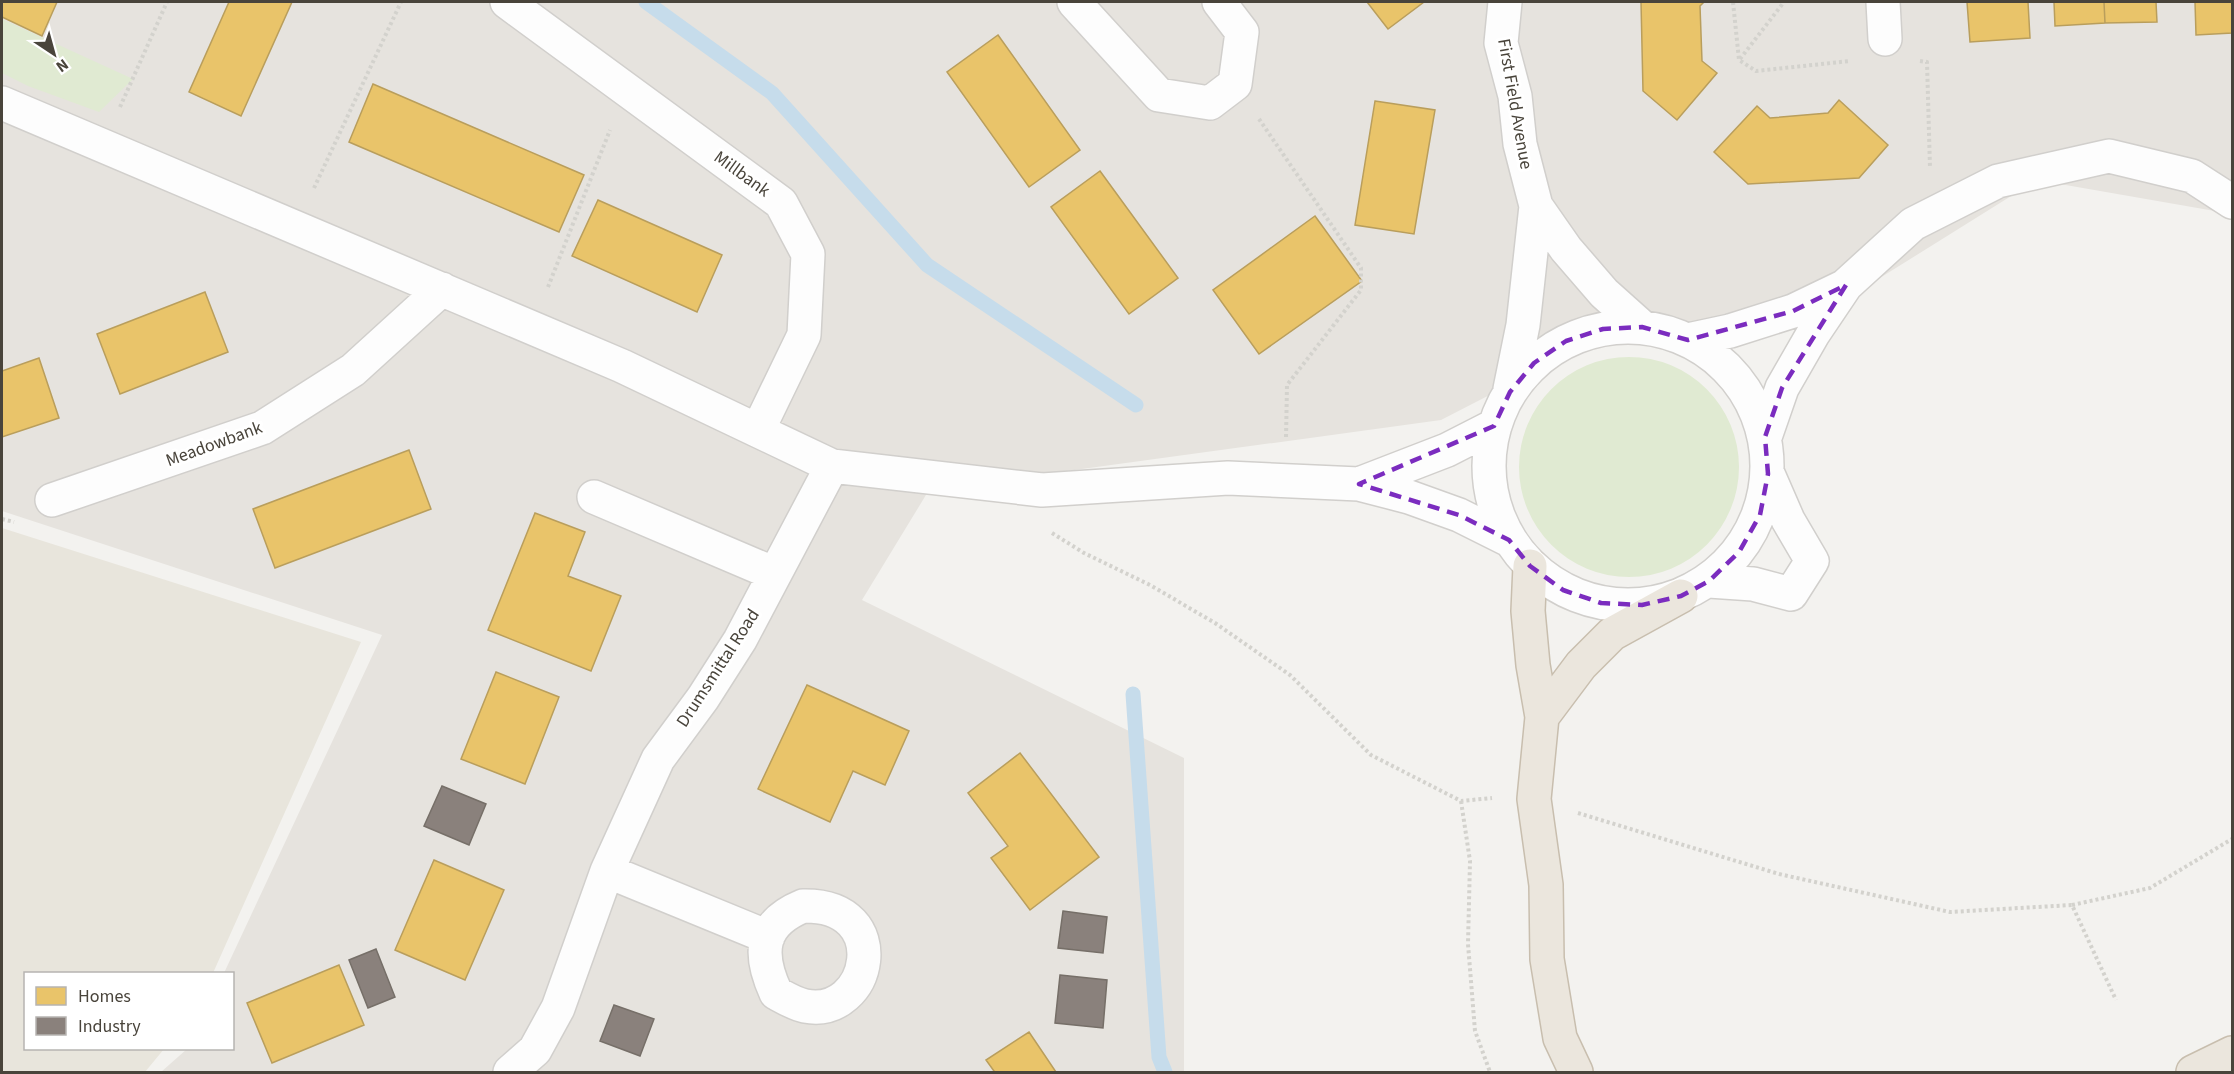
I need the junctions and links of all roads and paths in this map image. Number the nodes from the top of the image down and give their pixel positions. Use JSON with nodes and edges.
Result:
{"nodes":[{"id":1,"x":167,"y":2,"type":"edge"},
{"id":2,"x":401,"y":2,"type":"edge"},
{"id":3,"x":507,"y":2,"type":"edge"},
{"id":4,"x":1074,"y":2,"type":"edge"},
{"id":5,"x":1219,"y":2,"type":"edge"},
{"id":6,"x":1505,"y":2,"type":"edge"},
{"id":7,"x":1733,"y":2,"type":"edge"},
{"id":8,"x":1784,"y":2,"type":"edge"},
{"id":9,"x":1883,"y":2,"type":"edge"},
{"id":10,"x":1885,"y":39,"type":"joint"},
{"id":11,"x":1739,"y":60,"type":"junction"},
{"id":12,"x":1856,"y":61,"type":"dead end"},
{"id":13,"x":1235,"y":84,"type":"junction"},
{"id":14,"x":631,"y":92,"type":"junction"},
{"id":15,"x":2,"y":103,"type":"edge"},
{"id":16,"x":104,"y":146,"type":"junction"},
{"id":17,"x":2232,"y":202,"type":"edge"},
{"id":18,"x":1536,"y":206,"type":"junction"},
{"id":19,"x":1932,"y":214,"type":"junction"},
{"id":20,"x":297,"y":227,"type":"junction"},
{"id":21,"x":1846,"y":285,"type":"junction"},
{"id":22,"x":442,"y":289,"type":"junction"},
{"id":23,"x":532,"y":327,"type":"junction"},
{"id":24,"x":1642,"y":327,"type":"junction"},
{"id":25,"x":1688,"y":340,"type":"junction"},
{"id":26,"x":1510,"y":392,"type":"junction"},
{"id":27,"x":1494,"y":426,"type":"junction"},
{"id":28,"x":758,"y":430,"type":"junction"},
{"id":29,"x":1765,"y":437,"type":"junction"},
{"id":30,"x":832,"y":466,"type":"junction"},
{"id":31,"x":1768,"y":474,"type":"junction"},
{"id":32,"x":1286,"y":481,"type":"junction"},
{"id":33,"x":1359,"y":484,"type":"junction"},
{"id":34,"x":1042,"y":490,"type":"junction"},
{"id":35,"x":594,"y":497,"type":"dead end"},
{"id":36,"x":52,"y":500,"type":"dead end"},
{"id":37,"x":1509,"y":540,"type":"junction"},
{"id":38,"x":1530,"y":566,"type":"junction"},
{"id":39,"x":775,"y":574,"type":"junction"},
{"id":40,"x":1695,"y":588,"type":"junction"},
{"id":41,"x":1542,"y":717,"type":"junction"},
{"id":42,"x":1533,"y":799,"type":"junction"},
{"id":43,"x":2232,"y":839,"type":"edge"},
{"id":44,"x":607,"y":871,"type":"junction"},
{"id":45,"x":2072,"y":905,"type":"junction"},
{"id":46,"x":768,"y":936,"type":"dead end"},
{"id":47,"x":2116,"y":1000,"type":"dead end"},
{"id":48,"x":2232,"y":1053,"type":"edge"},
{"id":49,"x":510,"y":1072,"type":"edge"},
{"id":50,"x":1490,"y":1072,"type":"edge"},
{"id":51,"x":1576,"y":1072,"type":"edge"},
{"id":52,"x":2193,"y":1072,"type":"edge"}],
"edges":[{"from":1,"to":16,"type":"path"},
{"from":2,"to":20,"type":"path"},
{"from":3,"to":14,"type":"street","name":"Millbank"},
{"from":4,"to":13,"type":"street"},
{"from":5,"to":13,"type":"street"},
{"from":6,"to":18,"type":"street","name":"First Field Avenue"},
{"from":7,"to":11,"type":"path"},
{"from":8,"to":11,"type":"path"},
{"from":9,"to":10,"type":"street"},
{"from":10,"to":19,"type":"path"},
{"from":11,"to":12,"type":"path"},
{"from":13,"to":32,"type":"path"},
{"from":14,"to":23,"type":"path"},
{"from":14,"to":28,"type":"street","name":"Millbank"},
{"from":15,"to":16,"type":"street"},
{"from":16,"to":20,"type":"street"},
{"from":17,"to":19,"type":"street"},
{"from":18,"to":24,"type":"street","name":"First Field Avenue"},
{"from":18,"to":26,"type":"street","name":"First Field Avenue"},
{"from":19,"to":21,"type":"street"},
{"from":20,"to":22,"type":"street"},
{"from":21,"to":25,"type":"street"},
{"from":21,"to":29,"type":"street"},
{"from":22,"to":23,"type":"street"},
{"from":22,"to":36,"type":"street","name":"Meadowbank"},
{"from":23,"to":28,"type":"street"},
{"from":24,"to":25,"type":"street"},
{"from":24,"to":26,"type":"street"},
{"from":25,"to":29,"type":"street"},
{"from":26,"to":27,"type":"street"},
{"from":27,"to":33,"type":"street"},
{"from":27,"to":37,"type":"street"},
{"from":28,"to":30,"type":"street"},
{"from":29,"to":31,"type":"street"},
{"from":30,"to":34,"type":"street"},
{"from":30,"to":39,"type":"street","name":"Drumsmittal Road"},
{"from":31,"to":40,"type":"street"},
{"from":31,"to":40,"type":"street"},
{"from":32,"to":33,"type":"street"},
{"from":32,"to":34,"type":"street"},
{"from":33,"to":37,"type":"street"},
{"from":34,"to":50,"type":"path"},
{"from":35,"to":39,"type":"street"},
{"from":37,"to":38,"type":"street"},
{"from":38,"to":40,"type":"street"},
{"from":38,"to":41,"type":"highway"},
{"from":39,"to":44,"type":"street","name":"Drumsmittal Road"},
{"from":40,"to":41,"type":"highway"},
{"from":41,"to":42,"type":"highway"},
{"from":42,"to":45,"type":"path"},
{"from":42,"to":51,"type":"highway"},
{"from":43,"to":45,"type":"path"},
{"from":44,"to":46,"type":"street"},
{"from":44,"to":49,"type":"street","name":"Drumsmittal Road"},
{"from":45,"to":47,"type":"path"},
{"from":48,"to":52,"type":"highway"}]}
